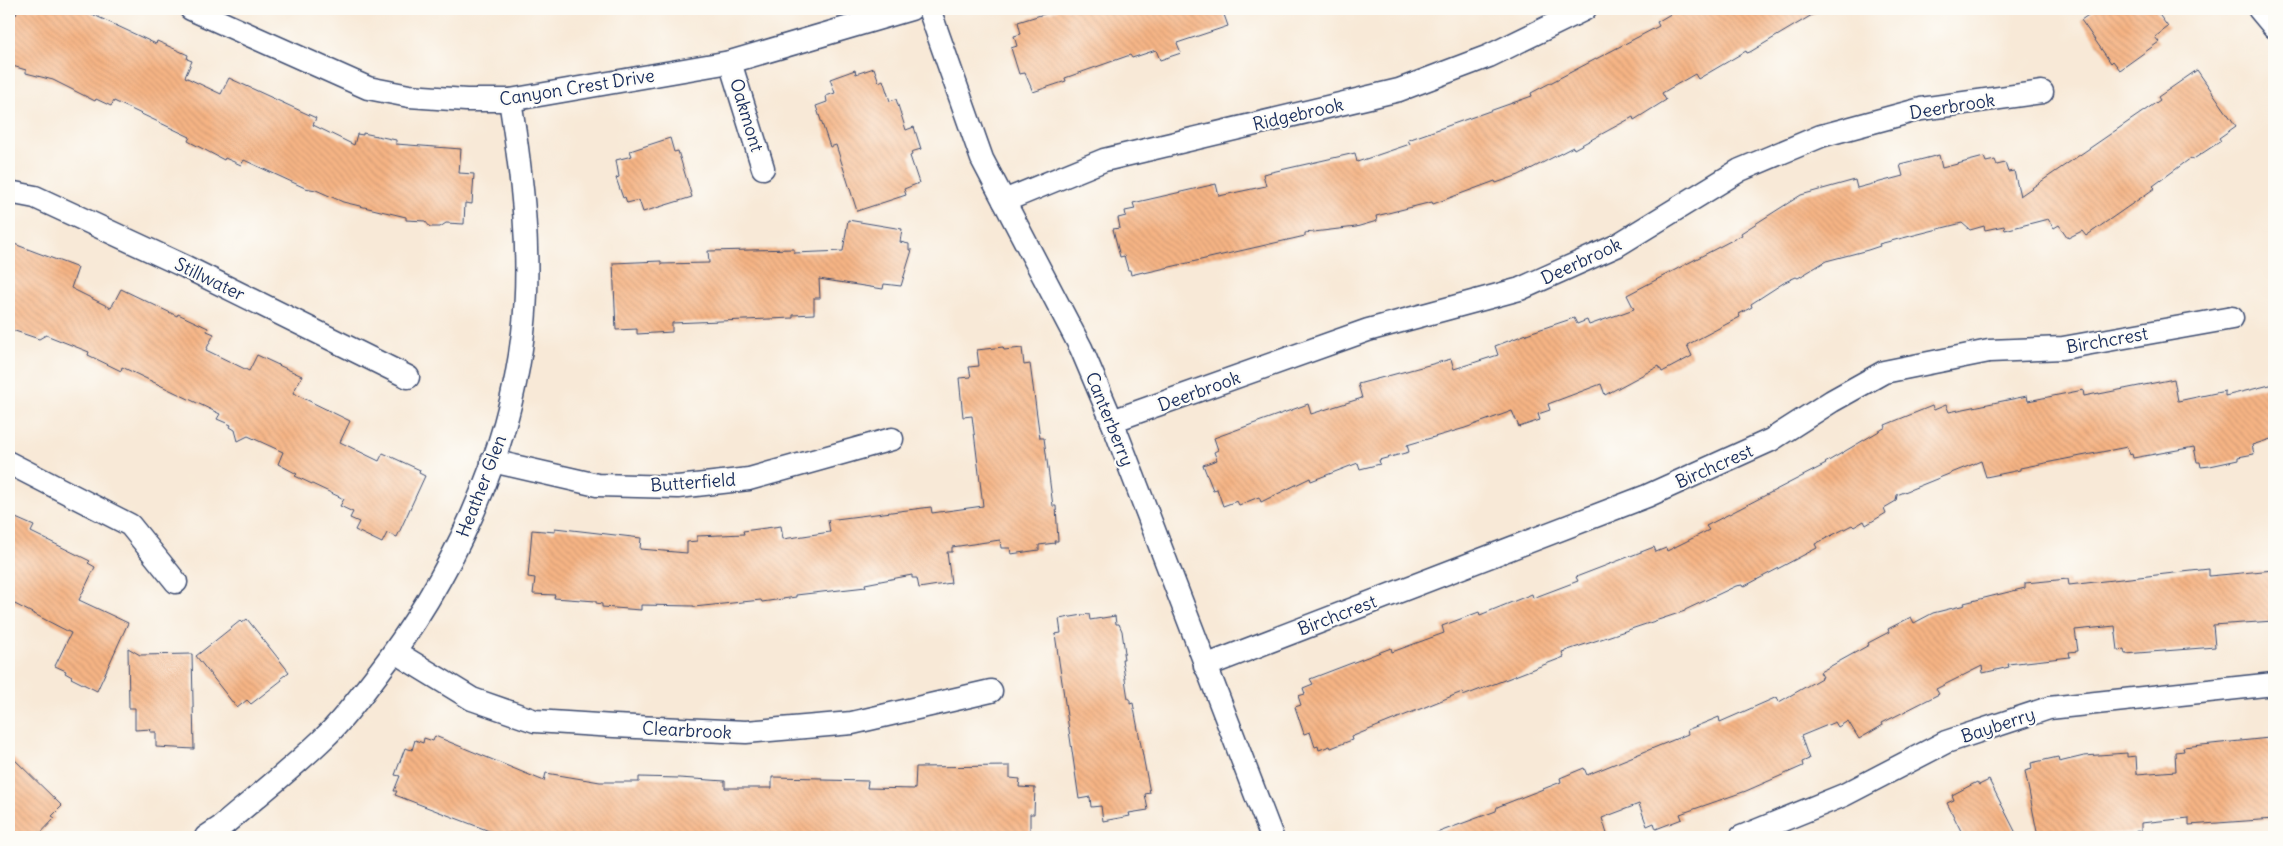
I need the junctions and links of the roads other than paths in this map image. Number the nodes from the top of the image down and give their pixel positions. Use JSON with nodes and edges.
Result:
{"nodes":[{"id":1,"x":191,"y":9,"type":"edge"},
{"id":2,"x":911,"y":9,"type":"edge"},
{"id":3,"x":929,"y":9,"type":"edge"},
{"id":4,"x":1585,"y":9,"type":"edge"},
{"id":5,"x":2259,"y":9,"type":"edge"},
{"id":6,"x":2274,"y":28,"type":"edge"},
{"id":7,"x":730,"y":62,"type":"junction"},
{"id":8,"x":2042,"y":92,"type":"dead end"},
{"id":9,"x":510,"y":100,"type":"junction"},
{"id":10,"x":763,"y":168,"type":"dead end"},
{"id":11,"x":9,"y":192,"type":"edge"},
{"id":12,"x":1004,"y":201,"type":"junction"},
{"id":13,"x":2232,"y":318,"type":"dead end"},
{"id":14,"x":408,"y":377,"type":"dead end"},
{"id":15,"x":1112,"y":422,"type":"junction"},
{"id":16,"x":892,"y":439,"type":"dead end"},
{"id":17,"x":492,"y":461,"type":"junction"},
{"id":18,"x":9,"y":463,"type":"edge"},
{"id":19,"x":176,"y":582,"type":"dead end"},
{"id":20,"x":395,"y":652,"type":"junction"},
{"id":21,"x":1205,"y":666,"type":"junction"},
{"id":22,"x":2274,"y":684,"type":"edge"},
{"id":23,"x":991,"y":691,"type":"dead end"},
{"id":24,"x":220,"y":834,"type":"edge"},
{"id":25,"x":1272,"y":837,"type":"edge"},
{"id":26,"x":1741,"y":837,"type":"edge"}],
"edges":[{"from":1,"to":9,"type":"street","name":"Canyon Crest Drive"},
{"from":2,"to":7,"type":"street","name":"Canyon Crest Drive"},
{"from":3,"to":12,"type":"street","name":"Canterberry"},
{"from":4,"to":12,"type":"street","name":"Ridgebrook"},
{"from":5,"to":6,"type":"street"},
{"from":7,"to":9,"type":"street","name":"Canyon Crest Drive"},
{"from":7,"to":10,"type":"street","name":"Oakmont"},
{"from":8,"to":15,"type":"street","name":"Deerbrook"},
{"from":9,"to":17,"type":"street","name":"Heather Glen"},
{"from":11,"to":14,"type":"street","name":"Stillwater"},
{"from":12,"to":15,"type":"street","name":"Canterberry"},
{"from":13,"to":21,"type":"street","name":"Birchcrest"},
{"from":15,"to":21,"type":"street","name":"Canterberry"},
{"from":16,"to":17,"type":"street","name":"Butterfield"},
{"from":17,"to":20,"type":"street","name":"Heather Glen"},
{"from":18,"to":19,"type":"street"},
{"from":20,"to":23,"type":"street","name":"Clearbrook"},
{"from":20,"to":24,"type":"street","name":"Heather Glen"},
{"from":21,"to":25,"type":"street","name":"Canterberry"},
{"from":22,"to":26,"type":"street","name":"Bayberry"}]}
